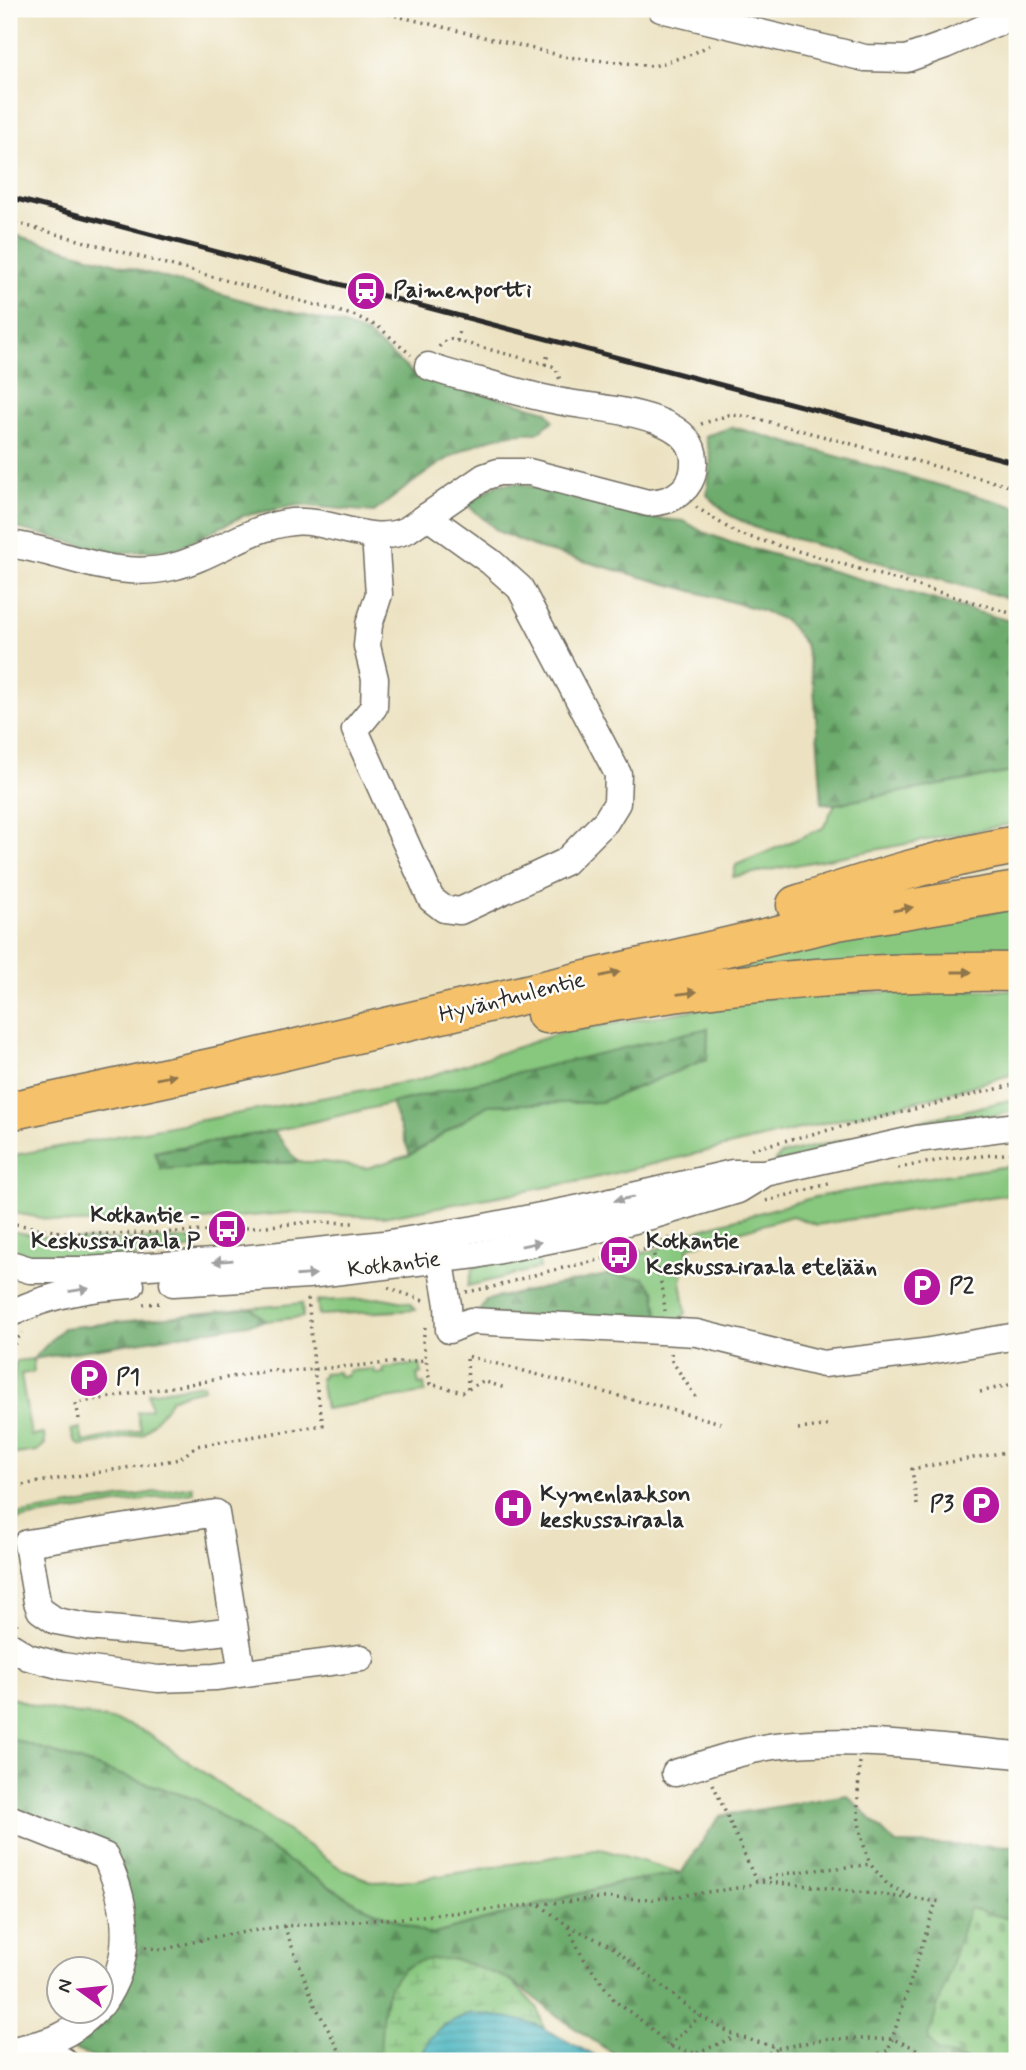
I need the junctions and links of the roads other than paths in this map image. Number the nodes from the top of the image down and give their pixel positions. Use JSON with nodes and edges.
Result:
{"nodes":[{"id":1,"x":661,"y":9,"type":"edge"},
{"id":2,"x":1017,"y":18,"type":"edge"},
{"id":3,"x":428,"y":366,"type":"road end"},
{"id":4,"x":427,"y":516,"type":"junction"},
{"id":5,"x":374,"y":536,"type":"junction"},
{"id":6,"x":9,"y":544,"type":"edge"},
{"id":7,"x":1017,"y":845,"type":"edge"},
{"id":8,"x":1017,"y":865,"type":"edge"},
{"id":9,"x":1017,"y":891,"type":"edge"},
{"id":10,"x":796,"y":905,"type":"junction"},
{"id":11,"x":1017,"y":972,"type":"edge"},
{"id":12,"x":233,"y":1063,"type":"junction"},
{"id":13,"x":9,"y":1085,"type":"edge"},
{"id":14,"x":9,"y":1111,"type":"edge"},
{"id":15,"x":1016,"y":1134,"type":"edge"},
{"id":16,"x":439,"y":1247,"type":"junction"},
{"id":17,"x":11,"y":1263,"type":"edge"},
{"id":18,"x":11,"y":1314,"type":"edge"},
{"id":19,"x":1017,"y":1336,"type":"edge"},
{"id":20,"x":20,"y":1577,"type":"edge"},
{"id":21,"x":234,"y":1630,"type":"junction"},
{"id":22,"x":9,"y":1645,"type":"edge"},
{"id":23,"x":361,"y":1658,"type":"dead end"},
{"id":24,"x":242,"y":1672,"type":"junction"},
{"id":25,"x":1017,"y":1755,"type":"edge"},
{"id":26,"x":675,"y":1773,"type":"dead end"},
{"id":27,"x":9,"y":1818,"type":"edge"},
{"id":28,"x":116,"y":1979,"type":"edge"},
{"id":29,"x":80,"y":2024,"type":"edge"},
{"id":30,"x":19,"y":2049,"type":"edge"},
{"id":31,"x":64,"y":2061,"type":"edge"}],
"edges":[{"from":1,"to":2,"type":"street"},
{"from":3,"to":4,"type":"street"},
{"from":4,"to":5,"type":"street"},
{"from":4,"to":5,"type":"street"},
{"from":5,"to":6,"type":"street"},
{"from":7,"to":10,"type":"highway"},
{"from":8,"to":10,"type":"highway","name":"Hyväntuulentie"},
{"from":12,"to":9,"type":"highway","name":"Hyväntuulentie","one_way":true},
{"from":10,"to":13,"type":"highway","name":"Hyväntuulentie"},
{"from":12,"to":11,"type":"highway","one_way":true},
{"from":14,"to":12,"type":"highway","name":"Hyväntuulentie","one_way":true},
{"from":15,"to":16,"type":"street","name":"Kotkantie"},
{"from":16,"to":17,"type":"street","name":"Kotkantie","one_way":true},
{"from":18,"to":16,"type":"street","name":"Kotkantie","one_way":true},
{"from":16,"to":19,"type":"street"},
{"from":17,"to":18,"type":"street"},
{"from":20,"to":21,"type":"street"},
{"from":20,"to":21,"type":"street"},
{"from":21,"to":24,"type":"street"},
{"from":22,"to":24,"type":"street"},
{"from":23,"to":24,"type":"street"},
{"from":25,"to":26,"type":"street"},
{"from":27,"to":28,"type":"street"},
{"from":29,"to":30,"type":"street"},
{"from":30,"to":31,"type":"street"}]}
